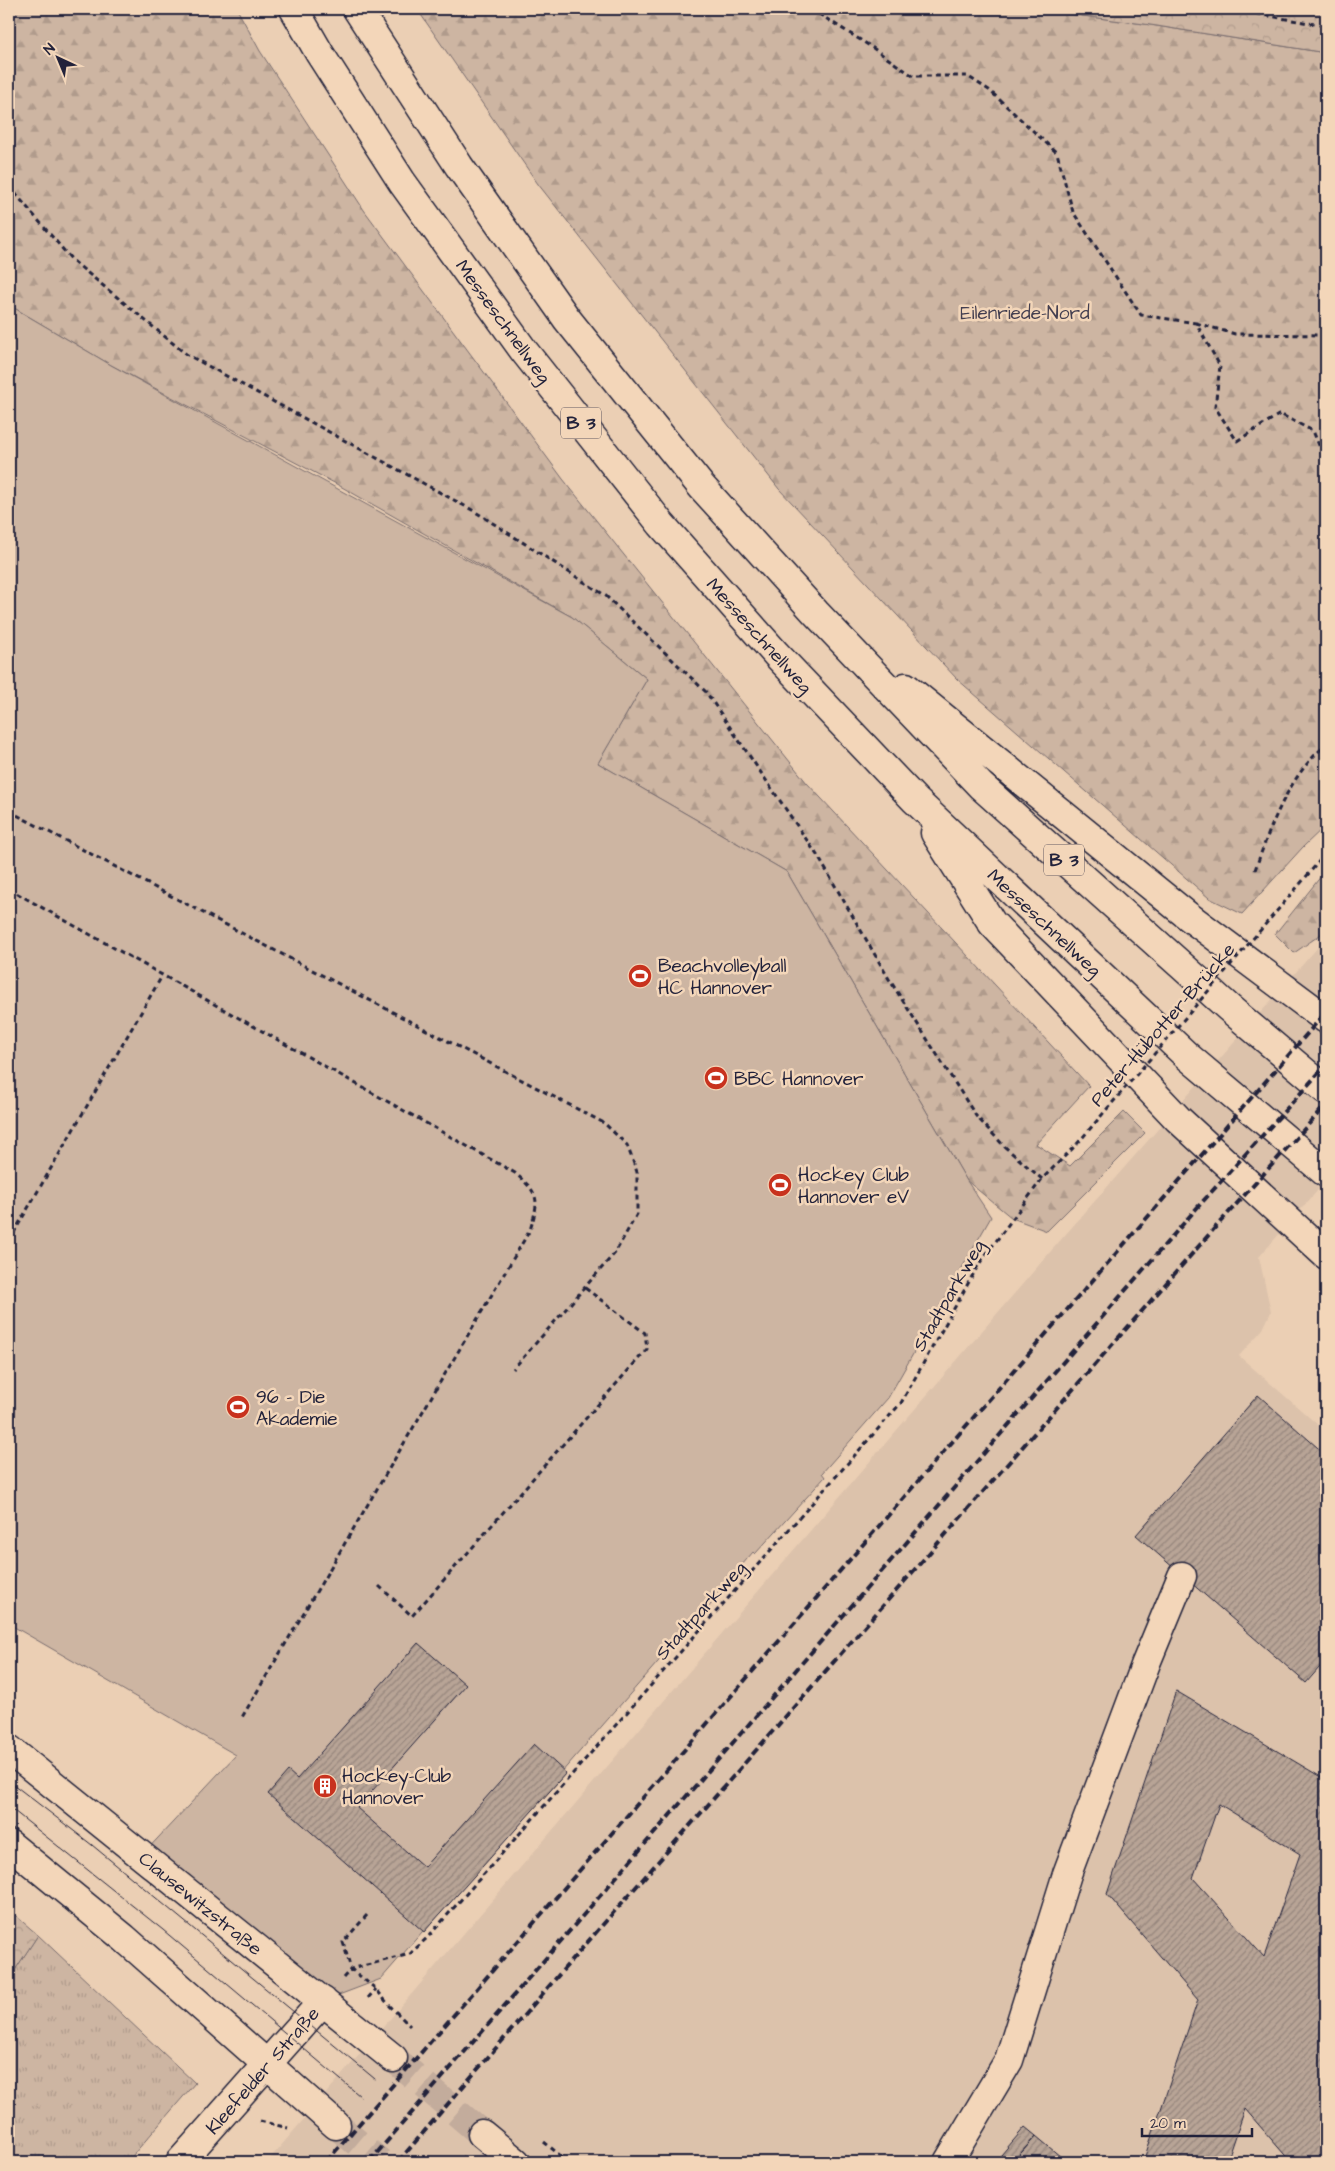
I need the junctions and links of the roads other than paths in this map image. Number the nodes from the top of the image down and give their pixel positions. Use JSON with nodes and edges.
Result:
{"nodes":[{"id":1,"x":294,"y":9,"type":"edge"},
{"id":2,"x":357,"y":9,"type":"edge"},
{"id":3,"x":816,"y":613,"type":"junction"},
{"id":4,"x":915,"y":800,"type":"junction"},
{"id":5,"x":1326,"y":1019,"type":"edge"},
{"id":6,"x":1326,"y":1090,"type":"edge"},
{"id":7,"x":1326,"y":1173,"type":"edge"},
{"id":8,"x":1326,"y":1255,"type":"edge"},
{"id":9,"x":1182,"y":1576,"type":"dead end"},
{"id":10,"x":9,"y":1749,"type":"edge"},
{"id":11,"x":9,"y":1844,"type":"edge"},
{"id":12,"x":323,"y":2001,"type":"junction"},
{"id":13,"x":393,"y":2058,"type":"tunnel mouth"},
{"id":14,"x":268,"y":2064,"type":"junction"},
{"id":15,"x":336,"y":2124,"type":"tunnel mouth"},
{"id":16,"x":482,"y":2134,"type":"tunnel mouth"},
{"id":17,"x":180,"y":2162,"type":"edge"},
{"id":18,"x":516,"y":2162,"type":"edge"},
{"id":19,"x":948,"y":2162,"type":"edge"}],
"edges":[{"from":1,"to":4,"type":"main road","name":"Messeschnellweg","number":"B 3"},
{"from":2,"to":3,"type":"main road","number":"B 3"},
{"from":3,"to":5,"type":"main road"},
{"from":3,"to":6,"type":"main road","number":"B 3"},
{"from":4,"to":7,"type":"main road","name":"Messeschnellweg","number":"B 3"},
{"from":4,"to":8,"type":"main road"},
{"from":9,"to":19,"type":"main road"},
{"from":10,"to":12,"type":"main road","name":"Clausewitzstraße"},
{"from":11,"to":14,"type":"main road"},
{"from":12,"to":13,"type":"main road","name":"Clausewitzstraße"},
{"from":12,"to":14,"type":"main road","name":"Kleefelder Straße"},
{"from":14,"to":15,"type":"main road"},
{"from":14,"to":17,"type":"main road","name":"Kleefelder Straße"},
{"from":16,"to":18,"type":"main road"}]}
